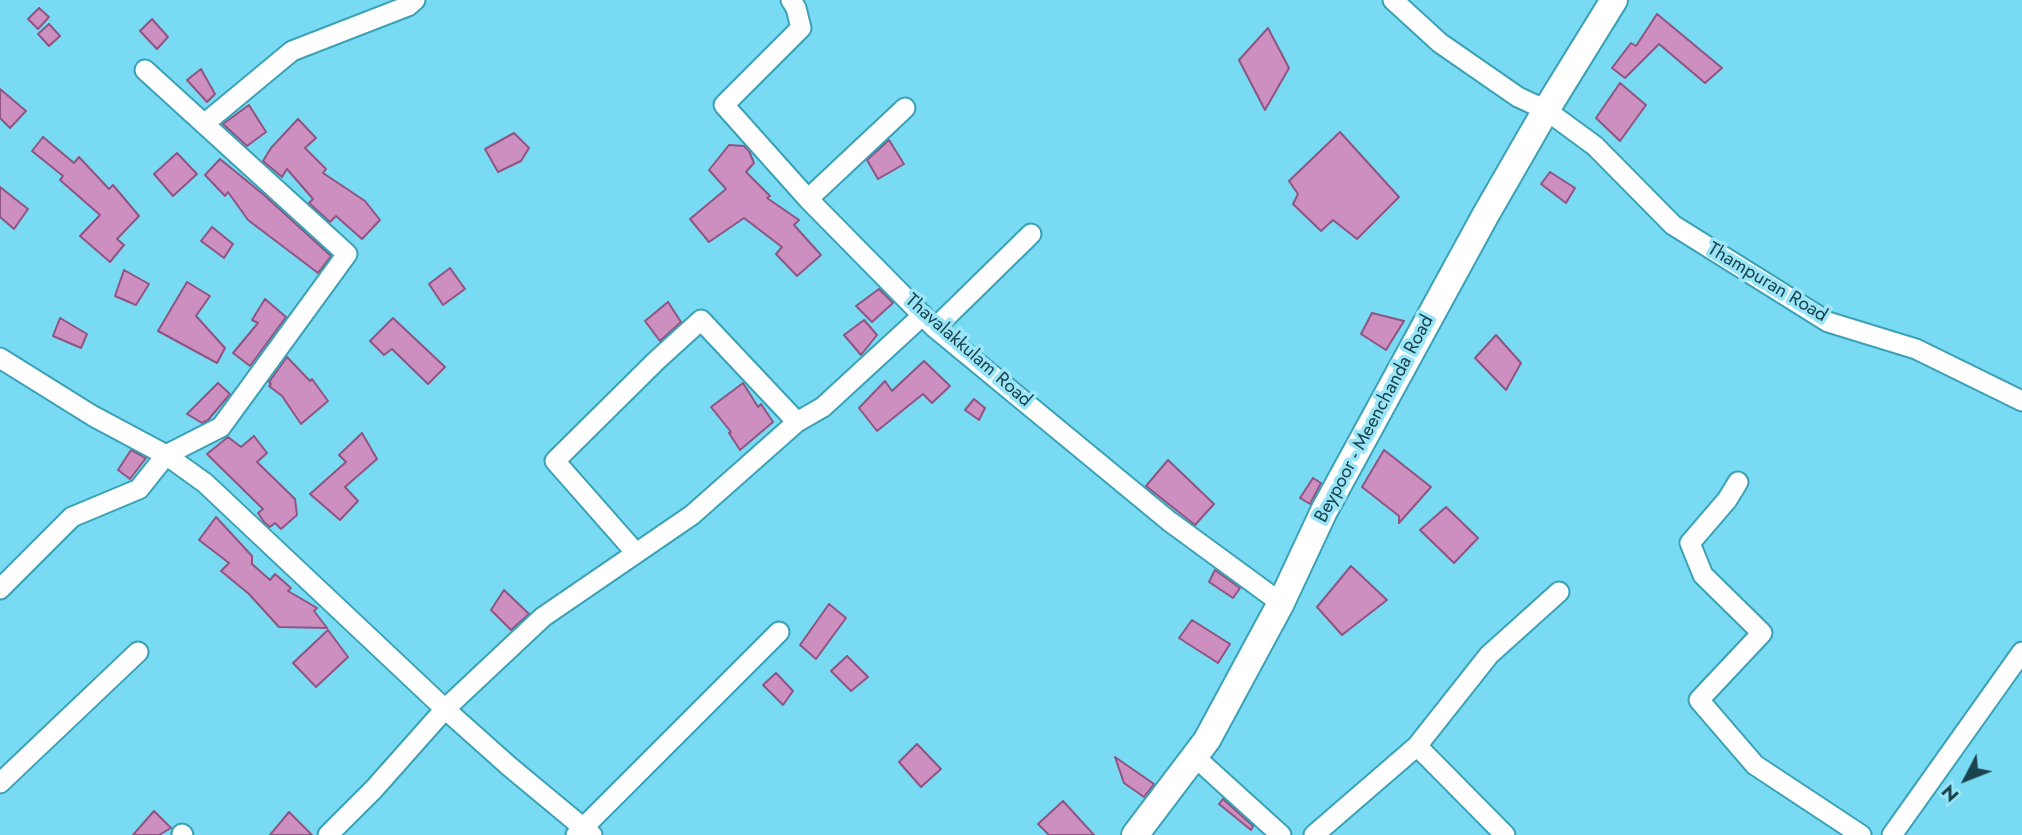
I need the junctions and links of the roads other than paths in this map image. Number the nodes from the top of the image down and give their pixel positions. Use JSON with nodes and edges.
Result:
{"nodes":[{"id":1,"x":415,"y":0,"type":"edge"},
{"id":2,"x":791,"y":0,"type":"edge"},
{"id":3,"x":1393,"y":0,"type":"edge"},
{"id":4,"x":1614,"y":0,"type":"edge"},
{"id":5,"x":145,"y":70,"type":"dead end"},
{"id":6,"x":905,"y":108,"type":"dead end"},
{"id":7,"x":1546,"y":110,"type":"junction"},
{"id":8,"x":204,"y":124,"type":"junction"},
{"id":9,"x":808,"y":199,"type":"junction"},
{"id":10,"x":1031,"y":234,"type":"dead end"},
{"id":11,"x":929,"y":322,"type":"junction"},
{"id":12,"x":0,"y":358,"type":"edge"},
{"id":13,"x":2022,"y":401,"type":"edge"},
{"id":14,"x":797,"y":422,"type":"junction"},
{"id":15,"x":166,"y":455,"type":"junction"},
{"id":16,"x":1738,"y":482,"type":"dead end"},
{"id":17,"x":636,"y":553,"type":"junction"},
{"id":18,"x":0,"y":589,"type":"edge"},
{"id":19,"x":1559,"y":592,"type":"dead end"},
{"id":20,"x":1281,"y":603,"type":"junction"},
{"id":21,"x":779,"y":632,"type":"dead end"},
{"id":22,"x":138,"y":652,"type":"dead end"},
{"id":23,"x":2022,"y":652,"type":"edge"},
{"id":24,"x":445,"y":709,"type":"junction"},
{"id":25,"x":1417,"y":746,"type":"junction"},
{"id":26,"x":1195,"y":757,"type":"junction"},
{"id":27,"x":0,"y":783,"type":"edge"},
{"id":28,"x":584,"y":832,"type":"edge"},
{"id":29,"x":328,"y":835,"type":"edge"},
{"id":30,"x":1135,"y":835,"type":"edge"},
{"id":31,"x":1281,"y":835,"type":"edge"},
{"id":32,"x":1314,"y":835,"type":"edge"},
{"id":33,"x":1505,"y":835,"type":"edge"},
{"id":34,"x":1861,"y":835,"type":"edge"},
{"id":35,"x":1892,"y":835,"type":"edge"}],
"edges":[{"from":1,"to":8,"type":"street"},
{"from":2,"to":9,"type":"street","name":"Thavalakkulam Road"},
{"from":3,"to":7,"type":"street","name":"Thampuran Road"},
{"from":4,"to":7,"type":"main road","name":"Beypoor - Meenchanda Road"},
{"from":5,"to":8,"type":"street"},
{"from":6,"to":9,"type":"street"},
{"from":7,"to":13,"type":"street","name":"Thampuran Road"},
{"from":7,"to":20,"type":"main road","name":"Beypoor - Meenchanda Road"},
{"from":8,"to":15,"type":"street"},
{"from":9,"to":11,"type":"street","name":"Thavalakkulam Road"},
{"from":10,"to":11,"type":"street"},
{"from":11,"to":14,"type":"street"},
{"from":11,"to":20,"type":"street","name":"Thavalakkulam Road"},
{"from":12,"to":15,"type":"street"},
{"from":14,"to":17,"type":"street"},
{"from":14,"to":17,"type":"street"},
{"from":15,"to":18,"type":"street"},
{"from":15,"to":24,"type":"street"},
{"from":16,"to":34,"type":"street"},
{"from":17,"to":24,"type":"street"},
{"from":19,"to":25,"type":"street"},
{"from":20,"to":26,"type":"main road","name":"Beypoor - Meenchanda Road"},
{"from":21,"to":28,"type":"street"},
{"from":22,"to":27,"type":"street"},
{"from":23,"to":35,"type":"street"},
{"from":24,"to":28,"type":"street"},
{"from":24,"to":29,"type":"street"},
{"from":25,"to":32,"type":"street"},
{"from":25,"to":33,"type":"street"},
{"from":26,"to":30,"type":"main road","name":"Beypoor - Meenchanda Road"},
{"from":26,"to":31,"type":"street"}]}
